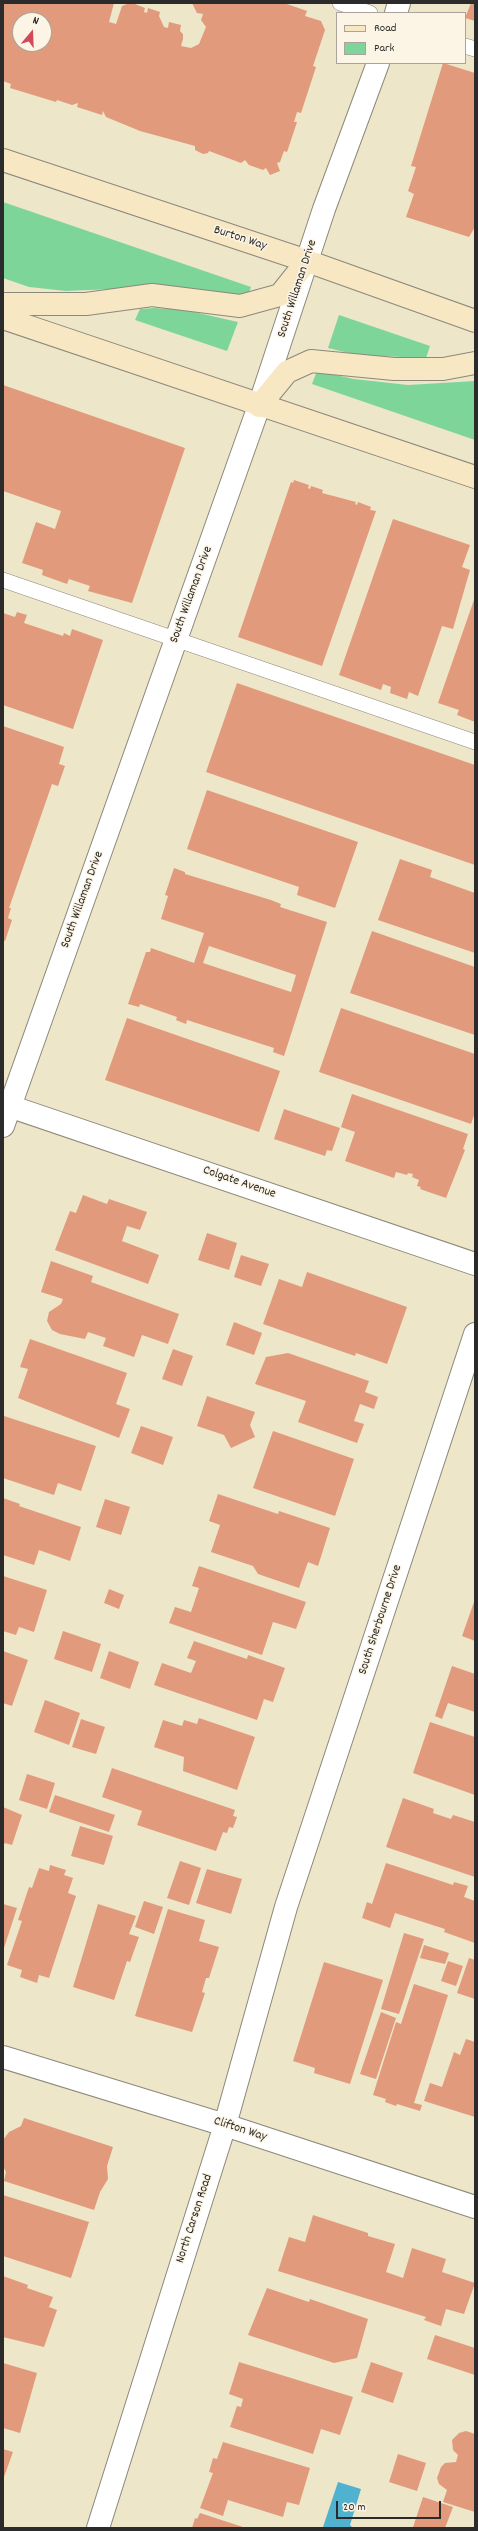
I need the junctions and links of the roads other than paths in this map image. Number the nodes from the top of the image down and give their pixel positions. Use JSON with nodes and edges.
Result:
{"nodes":[{"id":1,"x":340,"y":3,"type":"edge"},
{"id":2,"x":367,"y":12,"type":"edge"},
{"id":3,"x":378,"y":64,"type":"edge"},
{"id":4,"x":3,"y":160,"type":"edge"},
{"id":5,"x":307,"y":262,"type":"junction"},
{"id":6,"x":3,"y":304,"type":"edge"},
{"id":7,"x":3,"y":318,"type":"edge"},
{"id":8,"x":475,"y":321,"type":"edge"},
{"id":9,"x":475,"y":363,"type":"edge"},
{"id":10,"x":259,"y":406,"type":"junction"},
{"id":11,"x":475,"y":477,"type":"edge"},
{"id":12,"x":3,"y":580,"type":"edge"},
{"id":13,"x":176,"y":640,"type":"junction"},
{"id":14,"x":475,"y":742,"type":"edge"},
{"id":15,"x":6,"y":1105,"type":"edge"},
{"id":16,"x":3,"y":1126,"type":"edge"},
{"id":17,"x":475,"y":1264,"type":"edge"},
{"id":18,"x":475,"y":1334,"type":"edge"},
{"id":19,"x":286,"y":1907,"type":"joint"},
{"id":20,"x":3,"y":2057,"type":"edge"},
{"id":21,"x":225,"y":2125,"type":"junction"},
{"id":22,"x":475,"y":2208,"type":"edge"},
{"id":23,"x":98,"y":2528,"type":"edge"}],
"edges":[{"from":1,"to":2,"type":"lane"},
{"from":3,"to":5,"type":"street","name":"South Willaman Drive"},
{"from":4,"to":5,"type":"main road","name":"Burton Way"},
{"from":5,"to":6,"type":"main road"},
{"from":5,"to":8,"type":"main road","name":"Burton Way"},
{"from":5,"to":10,"type":"street","name":"South Willaman Drive"},
{"from":7,"to":10,"type":"main road"},
{"from":9,"to":10,"type":"main road"},
{"from":10,"to":11,"type":"main road"},
{"from":10,"to":13,"type":"street","name":"South Willaman Drive"},
{"from":12,"to":13,"type":"lane"},
{"from":13,"to":14,"type":"lane"},
{"from":13,"to":15,"type":"street","name":"South Willaman Drive"},
{"from":15,"to":16,"type":"street","name":"South Willaman Drive"},
{"from":15,"to":17,"type":"street","name":"Colgate Avenue"},
{"from":18,"to":19,"type":"street","name":"South Sherbourne Drive"},
{"from":19,"to":21,"type":"street","name":"North Carson Road"},
{"from":20,"to":21,"type":"street","name":"Clifton Way"},
{"from":21,"to":22,"type":"street","name":"Clifton Way"},
{"from":21,"to":23,"type":"street","name":"North Carson Road"}]}
